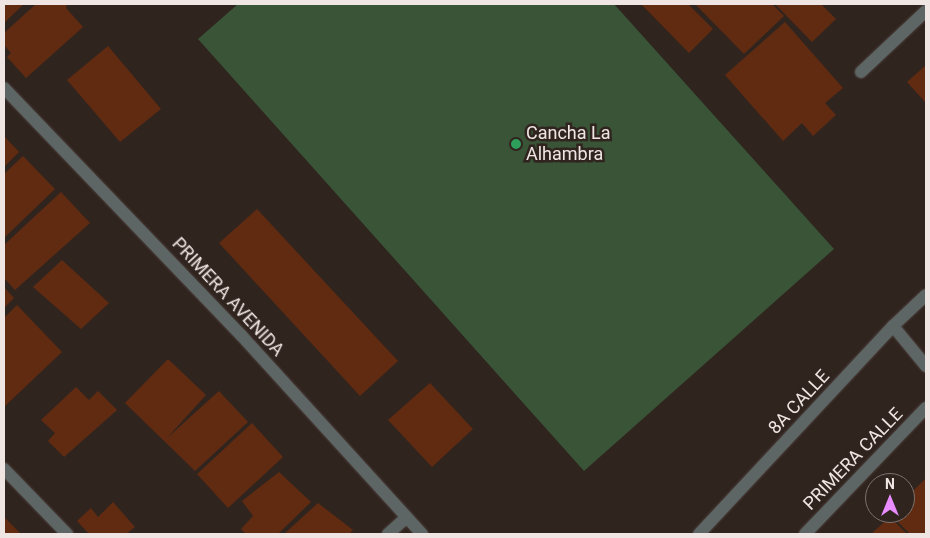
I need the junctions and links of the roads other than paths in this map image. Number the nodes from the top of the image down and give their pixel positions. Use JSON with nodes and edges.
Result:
{"nodes":[{"id":1,"x":926,"y":11,"type":"edge"},
{"id":2,"x":861,"y":72,"type":"dead end"},
{"id":3,"x":4,"y":88,"type":"edge"},
{"id":4,"x":926,"y":295,"type":"edge"},
{"id":5,"x":893,"y":326,"type":"junction"},
{"id":6,"x":926,"y":366,"type":"edge"},
{"id":7,"x":926,"y":408,"type":"edge"},
{"id":8,"x":4,"y":469,"type":"edge"},
{"id":9,"x":406,"y":518,"type":"junction"},
{"id":10,"x":67,"y":534,"type":"edge"},
{"id":11,"x":388,"y":534,"type":"edge"},
{"id":12,"x":422,"y":534,"type":"edge"},
{"id":13,"x":700,"y":534,"type":"edge"},
{"id":14,"x":805,"y":534,"type":"edge"}],
"edges":[{"from":1,"to":2,"type":"street"},
{"from":3,"to":9,"type":"street","name":"PRIMERA AVENIDA"},
{"from":4,"to":5,"type":"street","name":"8A CALLE"},
{"from":5,"to":6,"type":"street"},
{"from":5,"to":13,"type":"street","name":"8A CALLE"},
{"from":7,"to":14,"type":"street","name":"PRIMERA CALLE"},
{"from":8,"to":10,"type":"street"},
{"from":9,"to":11,"type":"street"},
{"from":9,"to":12,"type":"street","name":"PRIMERA AVENIDA"}]}
